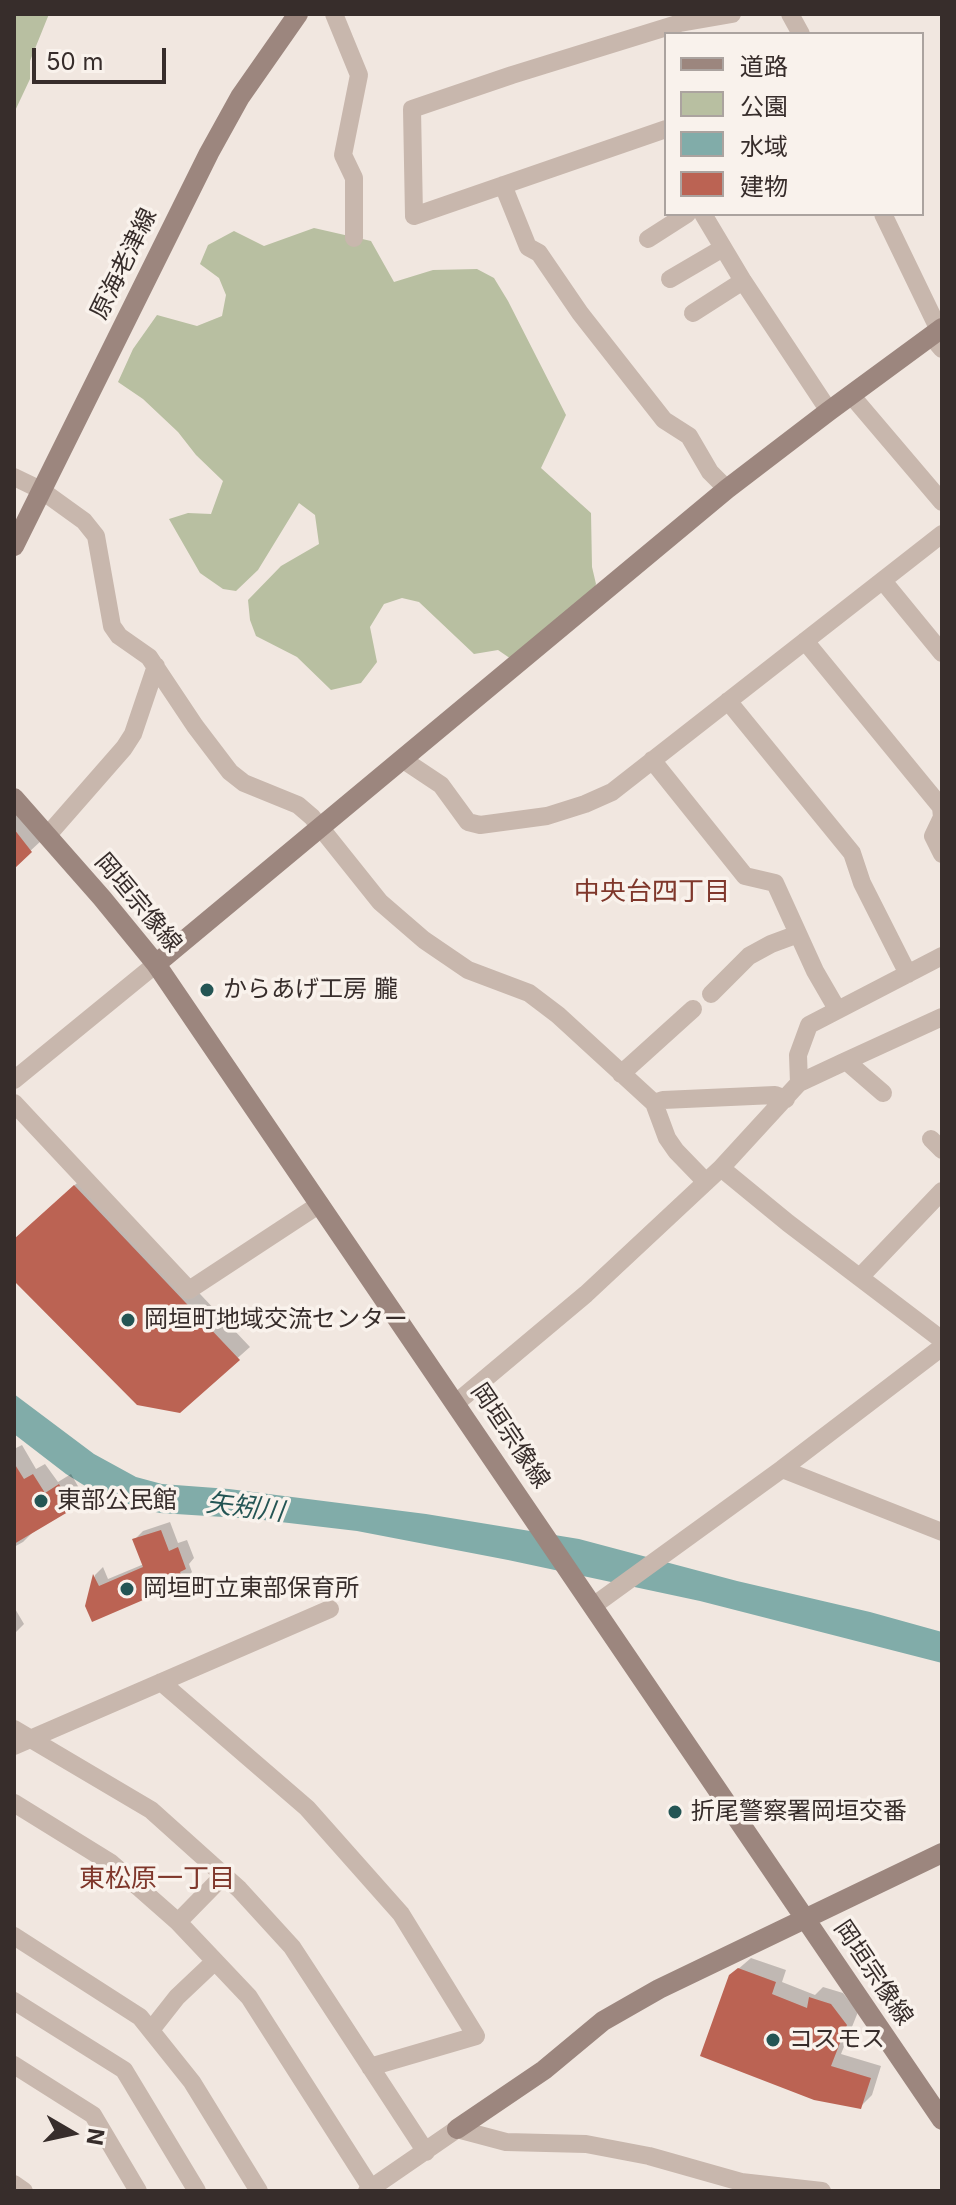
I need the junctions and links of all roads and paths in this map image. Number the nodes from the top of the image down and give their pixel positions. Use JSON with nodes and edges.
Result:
{"nodes":[{"id":1,"x":298,"y":14,"type":"edge"},
{"id":2,"x":334,"y":14,"type":"edge"},
{"id":3,"x":732,"y":14,"type":"edge"},
{"id":4,"x":790,"y":14,"type":"edge"},
{"id":5,"x":800,"y":32,"type":"edge"},
{"id":6,"x":664,"y":130,"type":"edge"},
{"id":7,"x":503,"y":185,"type":"junction"},
{"id":8,"x":684,"y":216,"type":"edge"},
{"id":9,"x":704,"y":216,"type":"edge"},
{"id":10,"x":884,"y":216,"type":"edge"},
{"id":11,"x":354,"y":238,"type":"dead end"},
{"id":12,"x":648,"y":239,"type":"dead end"},
{"id":13,"x":723,"y":248,"type":"junction"},
{"id":14,"x":670,"y":279,"type":"dead end"},
{"id":15,"x":743,"y":281,"type":"junction"},
{"id":16,"x":693,"y":313,"type":"dead end"},
{"id":17,"x":939,"y":336,"type":"edge"},
{"id":18,"x":851,"y":395,"type":"junction"},
{"id":19,"x":829,"y":411,"type":"junction"},
{"id":20,"x":14,"y":477,"type":"edge"},
{"id":21,"x":727,"y":489,"type":"junction"},
{"id":22,"x":41,"y":490,"type":"junction"},
{"id":23,"x":942,"y":502,"type":"edge"},
{"id":24,"x":19,"y":525,"type":"edge"},
{"id":25,"x":942,"y":534,"type":"edge"},
{"id":26,"x":14,"y":546,"type":"edge"},
{"id":27,"x":883,"y":581,"type":"junction"},
{"id":28,"x":805,"y":641,"type":"junction"},
{"id":29,"x":942,"y":653,"type":"edge"},
{"id":30,"x":156,"y":666,"type":"junction"},
{"id":31,"x":728,"y":701,"type":"junction"},
{"id":32,"x":402,"y":759,"type":"junction"},
{"id":33,"x":652,"y":760,"type":"junction"},
{"id":34,"x":14,"y":798,"type":"edge"},
{"id":35,"x":319,"y":828,"type":"junction"},
{"id":36,"x":47,"y":836,"type":"junction"},
{"id":37,"x":942,"y":854,"type":"edge"},
{"id":38,"x":798,"y":934,"type":"junction"},
{"id":39,"x":942,"y":956,"type":"edge"},
{"id":40,"x":156,"y":964,"type":"junction"},
{"id":41,"x":908,"y":974,"type":"junction"},
{"id":42,"x":711,"y":994,"type":"dead end"},
{"id":43,"x":693,"y":1009,"type":"dead end"},
{"id":44,"x":837,"y":1009,"type":"junction"},
{"id":45,"x":942,"y":1017,"type":"edge"},
{"id":46,"x":846,"y":1061,"type":"junction"},
{"id":47,"x":621,"y":1074,"type":"junction"},
{"id":48,"x":14,"y":1080,"type":"edge"},
{"id":49,"x":799,"y":1083,"type":"junction"},
{"id":50,"x":883,"y":1093,"type":"dead end"},
{"id":51,"x":786,"y":1099,"type":"junction"},
{"id":52,"x":14,"y":1103,"type":"edge"},
{"id":53,"x":654,"y":1103,"type":"junction"},
{"id":54,"x":721,"y":1168,"type":"junction"},
{"id":55,"x":706,"y":1182,"type":"junction"},
{"id":56,"x":942,"y":1191,"type":"edge"},
{"id":57,"x":320,"y":1204,"type":"junction"},
{"id":58,"x":861,"y":1276,"type":"junction"},
{"id":59,"x":942,"y":1340,"type":"edge"},
{"id":60,"x":942,"y":1347,"type":"edge"},
{"id":61,"x":456,"y":1403,"type":"junction"},
{"id":62,"x":782,"y":1469,"type":"junction"},
{"id":63,"x":942,"y":1532,"type":"edge"},
{"id":64,"x":593,"y":1606,"type":"junction"},
{"id":65,"x":330,"y":1609,"type":"dead end"},
{"id":66,"x":161,"y":1682,"type":"junction"},
{"id":67,"x":19,"y":1738,"type":"edge"},
{"id":68,"x":14,"y":1803,"type":"edge"},
{"id":69,"x":942,"y":1853,"type":"edge"},
{"id":70,"x":225,"y":1874,"type":"junction"},
{"id":71,"x":805,"y":1919,"type":"junction"},
{"id":72,"x":178,"y":1922,"type":"junction"},
{"id":73,"x":14,"y":1936,"type":"edge"},
{"id":74,"x":214,"y":1962,"type":"junction"},
{"id":75,"x":14,"y":2001,"type":"edge"},
{"id":76,"x":151,"y":2030,"type":"junction"},
{"id":77,"x":14,"y":2065,"type":"edge"},
{"id":78,"x":370,"y":2067,"type":"junction"},
{"id":79,"x":942,"y":2120,"type":"edge"},
{"id":80,"x":457,"y":2129,"type":"junction"},
{"id":81,"x":426,"y":2152,"type":"junction"},
{"id":82,"x":14,"y":2184,"type":"edge"},
{"id":83,"x":369,"y":2190,"type":"edge"},
{"id":84,"x":24,"y":2191,"type":"edge"},
{"id":85,"x":138,"y":2191,"type":"edge"},
{"id":86,"x":197,"y":2191,"type":"edge"},
{"id":87,"x":259,"y":2191,"type":"edge"},
{"id":88,"x":822,"y":2191,"type":"edge"}],
"edges":[{"from":1,"to":22,"type":"main road","name":"原海老津線"},
{"from":2,"to":11,"type":"street"},
{"from":3,"to":7,"type":"street"},
{"from":4,"to":5,"type":"street"},
{"from":6,"to":7,"type":"street"},
{"from":7,"to":21,"type":"street"},
{"from":8,"to":12,"type":"street"},
{"from":9,"to":13,"type":"street"},
{"from":10,"to":17,"type":"street"},
{"from":13,"to":14,"type":"street"},
{"from":13,"to":15,"type":"street"},
{"from":15,"to":16,"type":"street"},
{"from":15,"to":19,"type":"street"},
{"from":17,"to":18,"type":"main road"},
{"from":18,"to":19,"type":"main road"},
{"from":18,"to":23,"type":"street"},
{"from":19,"to":21,"type":"main road"},
{"from":20,"to":22,"type":"street"},
{"from":21,"to":32,"type":"main road"},
{"from":22,"to":24,"type":"main road","name":"原海老津線"},
{"from":22,"to":30,"type":"street"},
{"from":24,"to":26,"type":"main road","name":"原海老津線"},
{"from":25,"to":27,"type":"street"},
{"from":27,"to":28,"type":"street"},
{"from":27,"to":29,"type":"street"},
{"from":28,"to":31,"type":"street"},
{"from":28,"to":37,"type":"street"},
{"from":30,"to":35,"type":"street"},
{"from":30,"to":36,"type":"street"},
{"from":31,"to":33,"type":"street"},
{"from":31,"to":41,"type":"street"},
{"from":32,"to":33,"type":"street"},
{"from":32,"to":35,"type":"main road"},
{"from":33,"to":38,"type":"street"},
{"from":34,"to":36,"type":"main road","name":"岡垣宗像線"},
{"from":35,"to":40,"type":"main road"},
{"from":35,"to":47,"type":"street"},
{"from":36,"to":40,"type":"main road","name":"岡垣宗像線"},
{"from":38,"to":42,"type":"street"},
{"from":38,"to":44,"type":"street"},
{"from":39,"to":41,"type":"street"},
{"from":40,"to":48,"type":"street"},
{"from":40,"to":57,"type":"main road","name":"岡垣宗像線"},
{"from":41,"to":44,"type":"street"},
{"from":43,"to":47,"type":"street"},
{"from":44,"to":49,"type":"street"},
{"from":45,"to":46,"type":"street"},
{"from":46,"to":49,"type":"street"},
{"from":46,"to":50,"type":"street"},
{"from":47,"to":53,"type":"street"},
{"from":49,"to":51,"type":"street"},
{"from":51,"to":53,"type":"street"},
{"from":51,"to":54,"type":"street"},
{"from":52,"to":57,"type":"street"},
{"from":53,"to":55,"type":"street"},
{"from":54,"to":55,"type":"street"},
{"from":54,"to":58,"type":"street"},
{"from":55,"to":61,"type":"street"},
{"from":56,"to":58,"type":"street"},
{"from":57,"to":61,"type":"main road","name":"岡垣宗像線"},
{"from":58,"to":59,"type":"street"},
{"from":60,"to":62,"type":"street"},
{"from":61,"to":64,"type":"main road","name":"岡垣宗像線"},
{"from":62,"to":63,"type":"street"},
{"from":62,"to":64,"type":"street"},
{"from":64,"to":71,"type":"main road","name":"岡垣宗像線"},
{"from":65,"to":66,"type":"street"},
{"from":66,"to":67,"type":"street"},
{"from":66,"to":78,"type":"street"},
{"from":67,"to":70,"type":"street"},
{"from":68,"to":72,"type":"street"},
{"from":69,"to":71,"type":"main road"},
{"from":70,"to":72,"type":"street"},
{"from":70,"to":78,"type":"street"},
{"from":71,"to":79,"type":"main road","name":"岡垣宗像線"},
{"from":71,"to":80,"type":"main road"},
{"from":72,"to":74,"type":"street"},
{"from":73,"to":76,"type":"street"},
{"from":74,"to":76,"type":"street"},
{"from":74,"to":83,"type":"street"},
{"from":75,"to":86,"type":"street"},
{"from":76,"to":87,"type":"street"},
{"from":77,"to":85,"type":"street"},
{"from":78,"to":81,"type":"street"},
{"from":80,"to":81,"type":"street"},
{"from":80,"to":88,"type":"street"},
{"from":81,"to":83,"type":"street"},
{"from":82,"to":84,"type":"street"}]}
